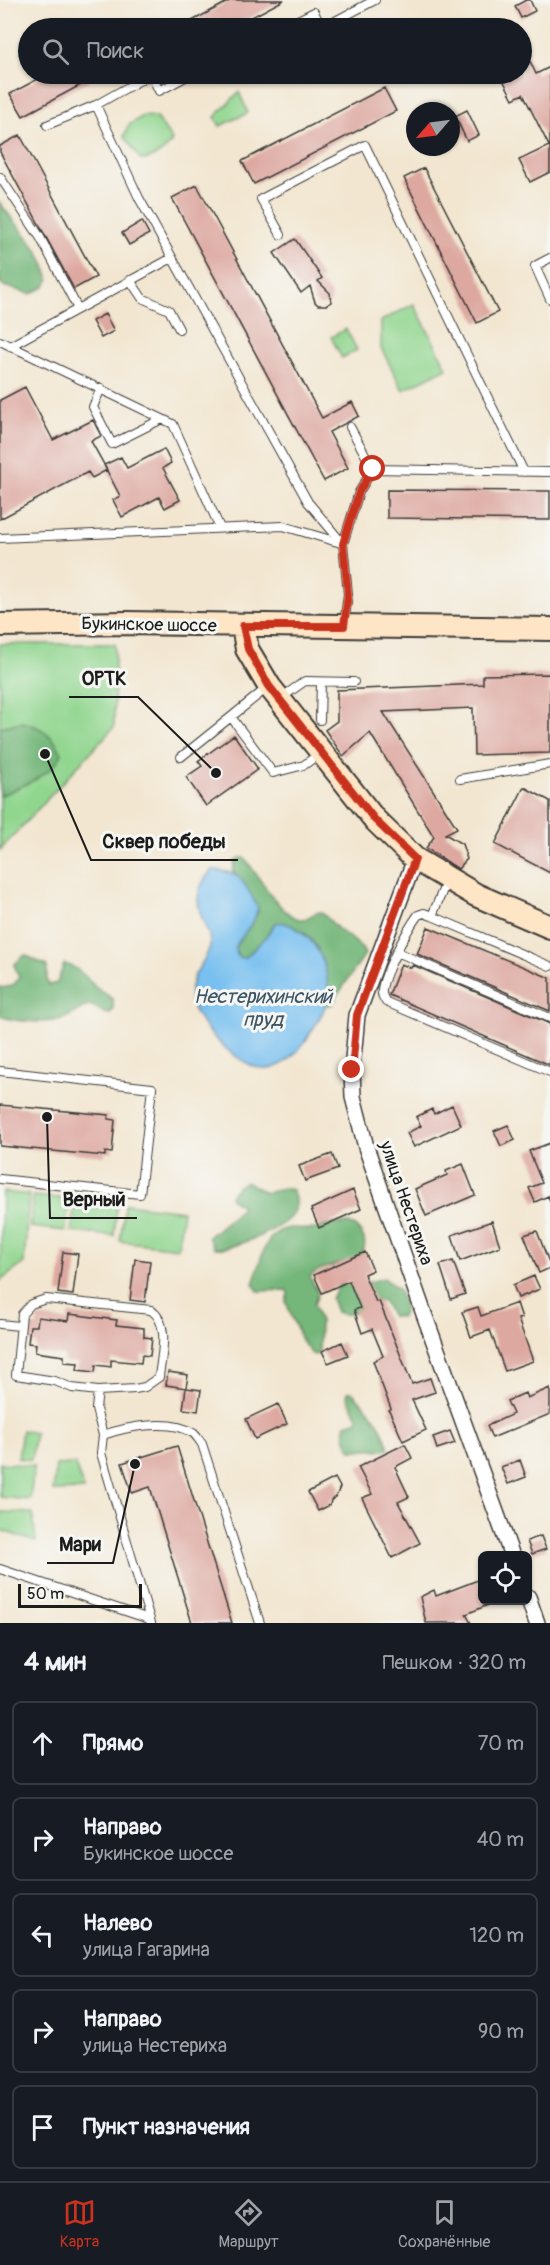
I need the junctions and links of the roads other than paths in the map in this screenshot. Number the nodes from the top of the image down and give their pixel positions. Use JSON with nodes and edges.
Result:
{"nodes":[{"id":1,"x":375,"y":0,"type":"edge"},
{"id":2,"x":302,"y":18,"type":"edge"},
{"id":3,"x":317,"y":18,"type":"edge"},
{"id":4,"x":341,"y":18,"type":"edge"},
{"id":5,"x":133,"y":84,"type":"edge"},
{"id":6,"x":156,"y":84,"type":"edge"},
{"id":7,"x":172,"y":84,"type":"edge"},
{"id":8,"x":96,"y":105,"type":"junction"},
{"id":9,"x":47,"y":125,"type":"dead end"},
{"id":10,"x":0,"y":177,"type":"edge"},
{"id":11,"x":281,"y":235,"type":"dead end"},
{"id":12,"x":172,"y":258,"type":"junction"},
{"id":13,"x":550,"y":258,"type":"edge"},
{"id":14,"x":130,"y":280,"type":"junction"},
{"id":15,"x":550,"y":299,"type":"edge"},
{"id":16,"x":78,"y":309,"type":"junction"},
{"id":17,"x":179,"y":329,"type":"dead end"},
{"id":18,"x":0,"y":341,"type":"edge"},
{"id":19,"x":10,"y":346,"type":"junction"},
{"id":20,"x":101,"y":388,"type":"junction"},
{"id":21,"x":162,"y":419,"type":"junction"},
{"id":22,"x":350,"y":427,"type":"dead end"},
{"id":23,"x":373,"y":469,"type":"junction"},
{"id":24,"x":524,"y":472,"type":"junction"},
{"id":25,"x":550,"y":472,"type":"edge"},
{"id":26,"x":220,"y":528,"type":"junction"},
{"id":27,"x":0,"y":538,"type":"edge"},
{"id":28,"x":343,"y":544,"type":"junction"},
{"id":29,"x":0,"y":625,"type":"edge"},
{"id":30,"x":243,"y":626,"type":"junction"},
{"id":31,"x":344,"y":626,"type":"junction"},
{"id":32,"x":550,"y":629,"type":"edge"},
{"id":33,"x":321,"y":682,"type":"junction"},
{"id":34,"x":354,"y":682,"type":"dead end"},
{"id":35,"x":274,"y":692,"type":"junction"},
{"id":36,"x":231,"y":717,"type":"junction"},
{"id":37,"x":320,"y":720,"type":"dead end"},
{"id":38,"x":322,"y":752,"type":"junction"},
{"id":39,"x":181,"y":758,"type":"dead end"},
{"id":40,"x":550,"y":764,"type":"edge"},
{"id":41,"x":460,"y":779,"type":"dead end"},
{"id":42,"x":415,"y":859,"type":"junction"},
{"id":43,"x":448,"y":878,"type":"junction"},
{"id":44,"x":432,"y":916,"type":"junction"},
{"id":45,"x":550,"y":927,"type":"edge"},
{"id":46,"x":397,"y":952,"type":"junction"},
{"id":47,"x":550,"y":966,"type":"edge"},
{"id":48,"x":550,"y":1018,"type":"edge"},
{"id":49,"x":0,"y":1071,"type":"edge"},
{"id":50,"x":550,"y":1072,"type":"edge"},
{"id":51,"x":0,"y":1179,"type":"edge"},
{"id":52,"x":0,"y":1324,"type":"edge"},
{"id":53,"x":20,"y":1326,"type":"junction"},
{"id":54,"x":98,"y":1390,"type":"junction"},
{"id":55,"x":103,"y":1435,"type":"junction"},
{"id":56,"x":510,"y":1551,"type":"edge"},
{"id":57,"x":0,"y":1569,"type":"edge"},
{"id":58,"x":531,"y":1605,"type":"edge"},
{"id":59,"x":150,"y":1621,"type":"edge"},
{"id":60,"x":260,"y":1623,"type":"edge"},
{"id":61,"x":537,"y":1623,"type":"edge"}],
"edges":[{"from":1,"to":4,"type":"lane"},
{"from":2,"to":3,"type":"lane"},
{"from":5,"to":8,"type":"lane"},
{"from":6,"to":7,"type":"lane"},
{"from":8,"to":9,"type":"lane"},
{"from":8,"to":12,"type":"lane"},
{"from":10,"to":16,"type":"lane"},
{"from":11,"to":24,"type":"lane"},
{"from":12,"to":14,"type":"lane"},
{"from":12,"to":28,"type":"lane"},
{"from":13,"to":15,"type":"lane"},
{"from":14,"to":16,"type":"lane"},
{"from":14,"to":17,"type":"lane"},
{"from":16,"to":19,"type":"lane"},
{"from":18,"to":19,"type":"lane"},
{"from":19,"to":20,"type":"lane"},
{"from":20,"to":21,"type":"lane"},
{"from":20,"to":21,"type":"lane"},
{"from":21,"to":26,"type":"lane"},
{"from":22,"to":23,"type":"lane"},
{"from":23,"to":24,"type":"lane"},
{"from":23,"to":28,"type":"lane"},
{"from":24,"to":25,"type":"lane"},
{"from":26,"to":27,"type":"lane"},
{"from":26,"to":28,"type":"lane"},
{"from":28,"to":31,"type":"lane"},
{"from":29,"to":30,"type":"main road","name":"Букинское шоссе"},
{"from":30,"to":31,"type":"main road","name":"Букинское шоссе"},
{"from":30,"to":35,"type":"main road"},
{"from":31,"to":32,"type":"main road","name":"Букинское шоссе"},
{"from":33,"to":34,"type":"lane"},
{"from":33,"to":35,"type":"lane"},
{"from":33,"to":37,"type":"lane"},
{"from":35,"to":36,"type":"lane"},
{"from":35,"to":38,"type":"main road"},
{"from":36,"to":38,"type":"lane"},
{"from":36,"to":39,"type":"lane"},
{"from":38,"to":42,"type":"main road"},
{"from":40,"to":41,"type":"lane"},
{"from":42,"to":43,"type":"main road"},
{"from":42,"to":56,"type":"street","name":"улица Нестериха"},
{"from":43,"to":44,"type":"lane"},
{"from":43,"to":45,"type":"main road"},
{"from":44,"to":46,"type":"lane"},
{"from":44,"to":47,"type":"lane"},
{"from":46,"to":48,"type":"lane"},
{"from":46,"to":50,"type":"lane"},
{"from":49,"to":51,"type":"lane"},
{"from":52,"to":53,"type":"lane"},
{"from":53,"to":54,"type":"lane"},
{"from":53,"to":54,"type":"lane"},
{"from":54,"to":55,"type":"lane"},
{"from":55,"to":59,"type":"lane"},
{"from":55,"to":60,"type":"lane"},
{"from":57,"to":59,"type":"lane"},
{"from":58,"to":61,"type":"street"}]}
